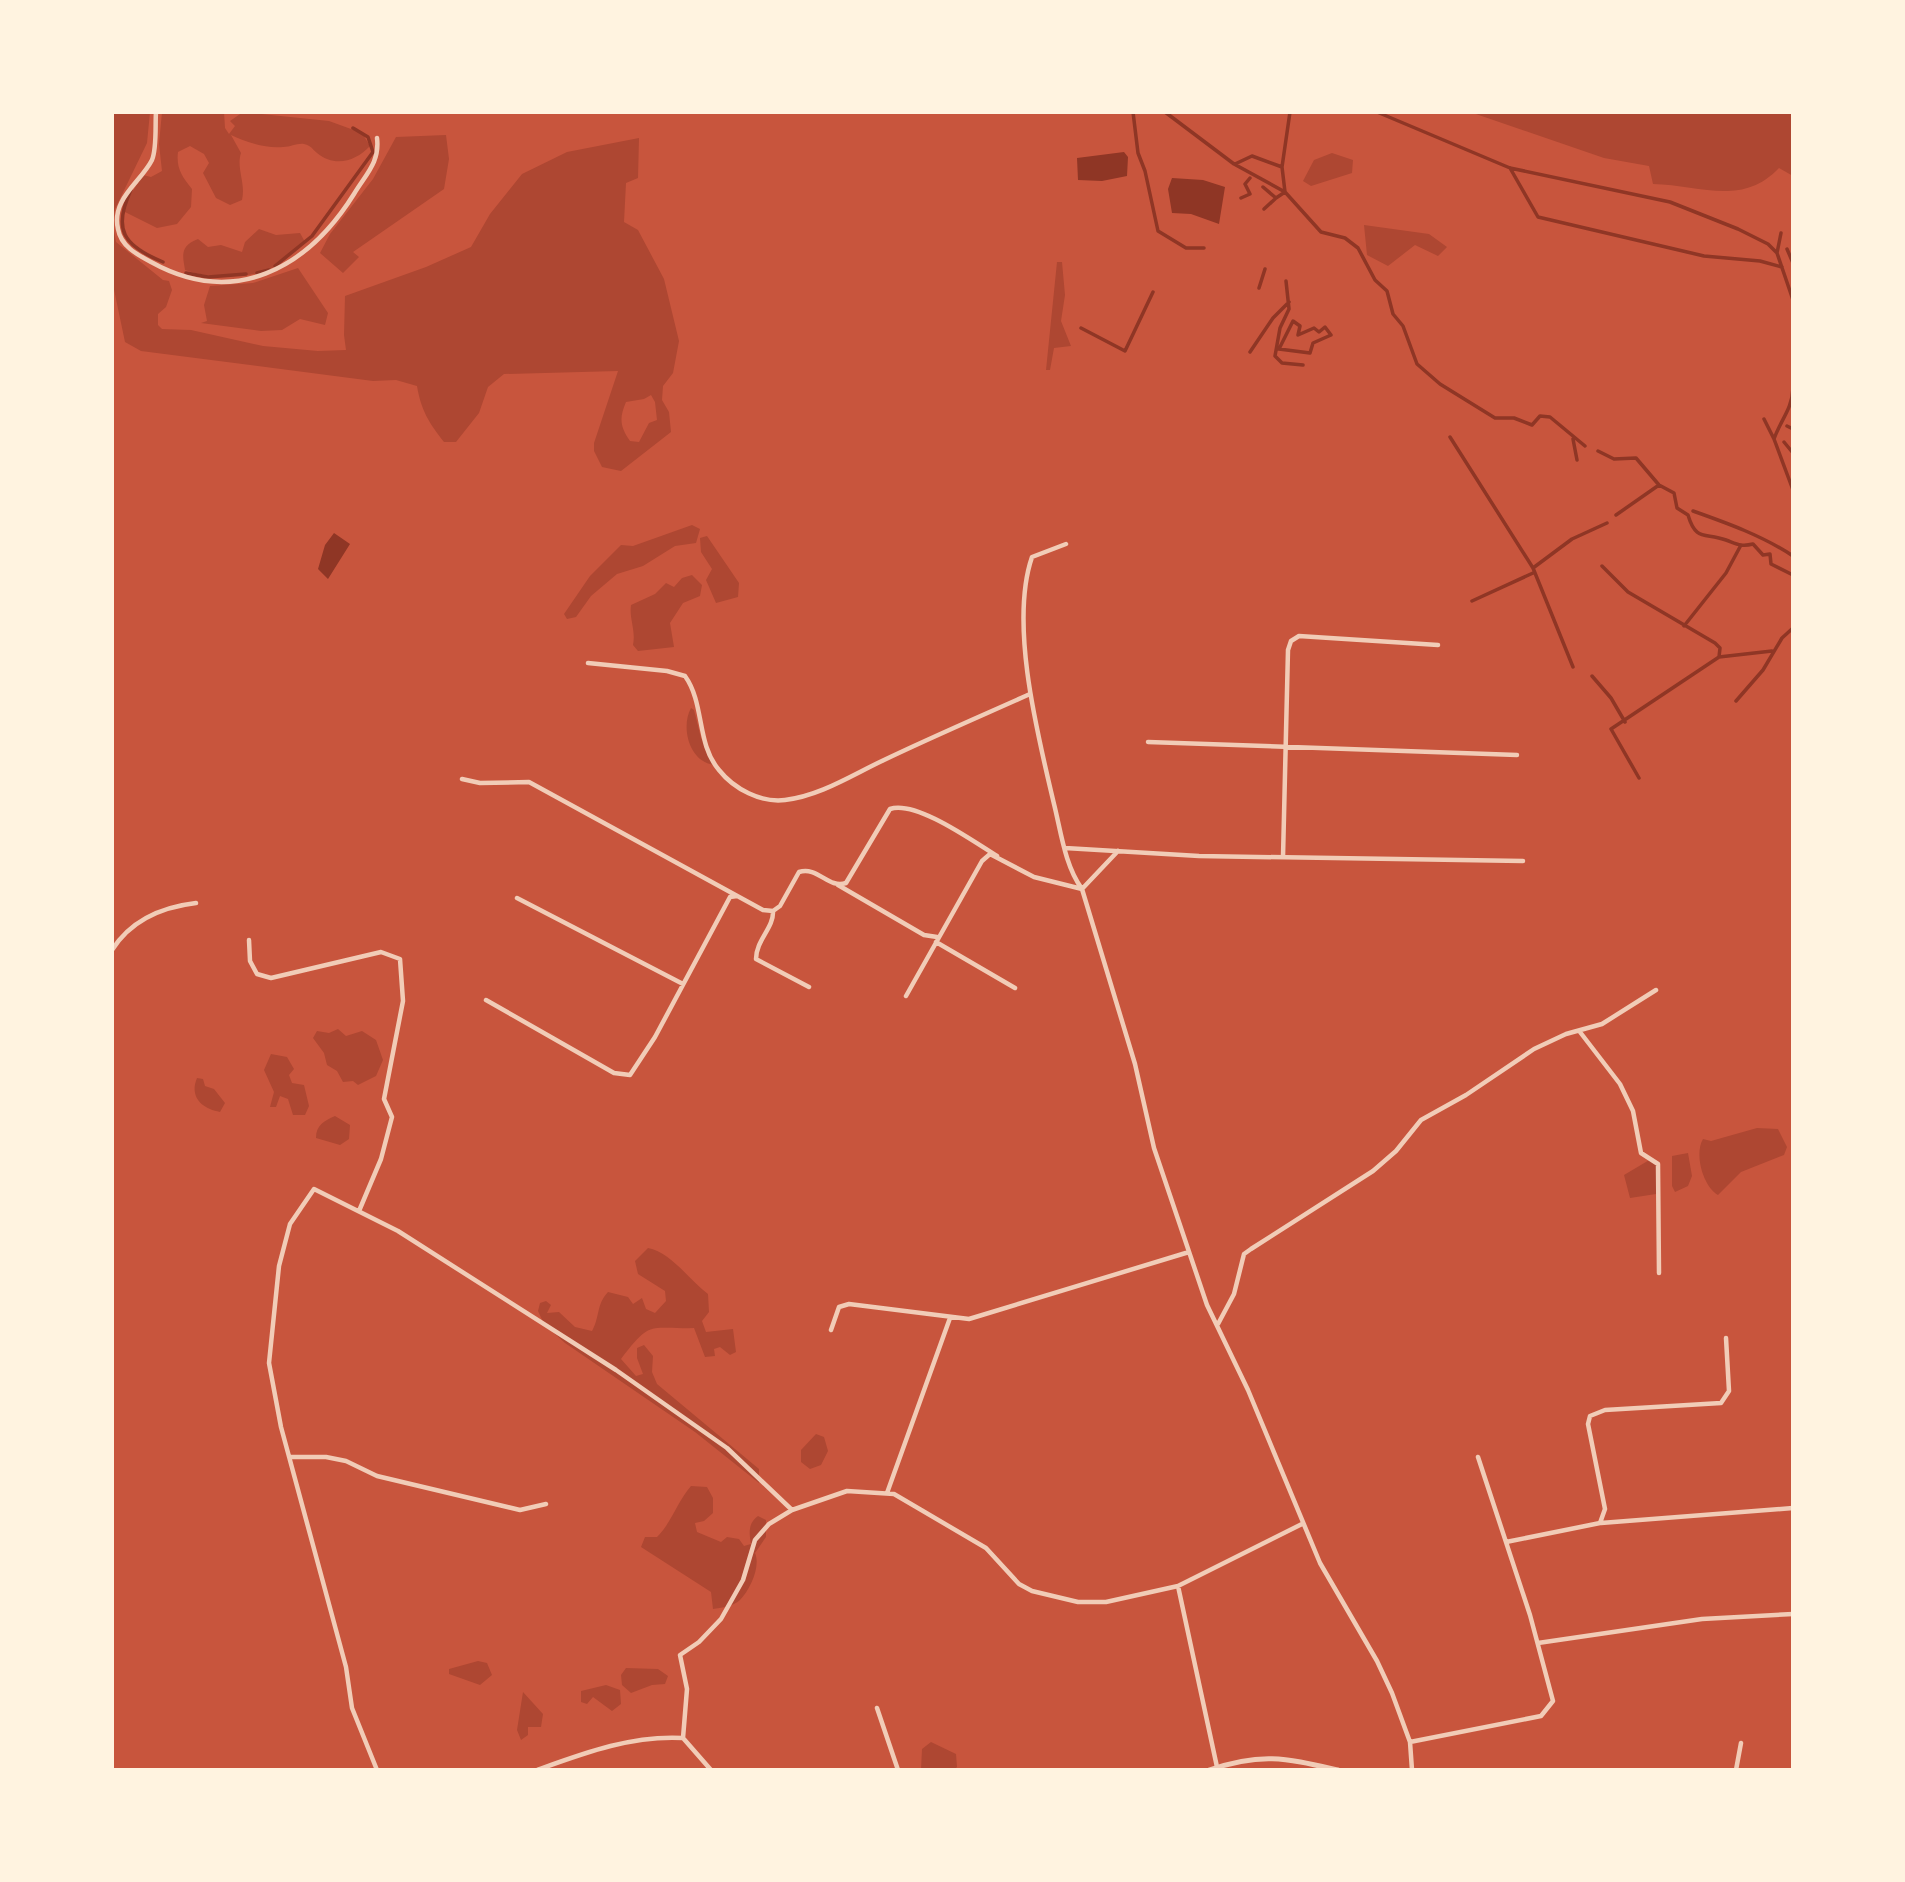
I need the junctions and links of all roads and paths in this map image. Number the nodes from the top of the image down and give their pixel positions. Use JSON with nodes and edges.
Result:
{"nodes":[{"id":1,"x":156,"y":112,"type":"edge"},
{"id":2,"x":377,"y":138,"type":"dead end"},
{"id":3,"x":1066,"y":544,"type":"dead end"},
{"id":4,"x":1438,"y":645,"type":"dead end"},
{"id":5,"x":587,"y":663,"type":"dead end"},
{"id":6,"x":1030,"y":694,"type":"junction"},
{"id":7,"x":1148,"y":742,"type":"dead end"},
{"id":8,"x":1283,"y":746,"type":"junction"},
{"id":9,"x":1517,"y":755,"type":"dead end"},
{"id":10,"x":462,"y":779,"type":"dead end"},
{"id":11,"x":1065,"y":848,"type":"junction"},
{"id":12,"x":1119,"y":850,"type":"junction"},
{"id":13,"x":997,"y":856,"type":"junction"},
{"id":14,"x":1283,"y":857,"type":"junction"},
{"id":15,"x":1523,"y":861,"type":"dead end"},
{"id":16,"x":834,"y":883,"type":"junction"},
{"id":17,"x":1082,"y":889,"type":"junction"},
{"id":18,"x":738,"y":896,"type":"junction"},
{"id":19,"x":517,"y":898,"type":"dead end"},
{"id":20,"x":196,"y":903,"type":"dead end"},
{"id":21,"x":773,"y":911,"type":"junction"},
{"id":22,"x":940,"y":936,"type":"junction"},
{"id":23,"x":249,"y":940,"type":"dead end"},
{"id":24,"x":936,"y":942,"type":"junction"},
{"id":25,"x":112,"y":950,"type":"edge"},
{"id":26,"x":683,"y":985,"type":"junction"},
{"id":27,"x":809,"y":988,"type":"dead end"},
{"id":28,"x":1015,"y":988,"type":"dead end"},
{"id":29,"x":1656,"y":990,"type":"dead end"},
{"id":30,"x":906,"y":996,"type":"dead end"},
{"id":31,"x":486,"y":1000,"type":"dead end"},
{"id":32,"x":1580,"y":1032,"type":"junction"},
{"id":33,"x":359,"y":1211,"type":"junction"},
{"id":34,"x":1189,"y":1252,"type":"junction"},
{"id":35,"x":1659,"y":1273,"type":"dead end"},
{"id":36,"x":950,"y":1318,"type":"junction"},
{"id":37,"x":1217,"y":1325,"type":"junction"},
{"id":38,"x":831,"y":1330,"type":"dead end"},
{"id":39,"x":1726,"y":1338,"type":"dead end"},
{"id":40,"x":291,"y":1457,"type":"junction"},
{"id":41,"x":1478,"y":1457,"type":"dead end"},
{"id":42,"x":887,"y":1493,"type":"junction"},
{"id":43,"x":546,"y":1504,"type":"dead end"},
{"id":44,"x":1793,"y":1508,"type":"edge"},
{"id":45,"x":792,"y":1510,"type":"junction"},
{"id":46,"x":1600,"y":1522,"type":"junction"},
{"id":47,"x":1302,"y":1524,"type":"junction"},
{"id":48,"x":1506,"y":1542,"type":"junction"},
{"id":49,"x":1178,"y":1586,"type":"junction"},
{"id":50,"x":1793,"y":1614,"type":"edge"},
{"id":51,"x":1538,"y":1643,"type":"junction"},
{"id":52,"x":877,"y":1709,"type":"dead end"},
{"id":53,"x":683,"y":1738,"type":"junction"},
{"id":54,"x":1410,"y":1742,"type":"junction"},
{"id":55,"x":1741,"y":1743,"type":"dead end"},
{"id":56,"x":1217,"y":1767,"type":"junction"},
{"id":57,"x":377,"y":1770,"type":"edge"},
{"id":58,"x":537,"y":1770,"type":"edge"},
{"id":59,"x":711,"y":1770,"type":"edge"},
{"id":60,"x":898,"y":1770,"type":"edge"},
{"id":61,"x":1209,"y":1770,"type":"edge"},
{"id":62,"x":1338,"y":1770,"type":"edge"},
{"id":63,"x":1412,"y":1770,"type":"edge"},
{"id":64,"x":1736,"y":1770,"type":"edge"}],
"edges":[{"from":1,"to":2,"type":"street"},
{"from":3,"to":6,"type":"street"},
{"from":4,"to":8,"type":"street"},
{"from":5,"to":6,"type":"street"},
{"from":6,"to":11,"type":"street"},
{"from":7,"to":8,"type":"street"},
{"from":8,"to":9,"type":"street"},
{"from":8,"to":14,"type":"street"},
{"from":10,"to":18,"type":"street"},
{"from":11,"to":12,"type":"street"},
{"from":11,"to":17,"type":"street"},
{"from":12,"to":14,"type":"street"},
{"from":12,"to":17,"type":"street"},
{"from":13,"to":16,"type":"street"},
{"from":13,"to":17,"type":"street"},
{"from":13,"to":22,"type":"street"},
{"from":14,"to":15,"type":"street"},
{"from":16,"to":21,"type":"street"},
{"from":16,"to":22,"type":"street"},
{"from":17,"to":34,"type":"street"},
{"from":18,"to":21,"type":"street"},
{"from":18,"to":26,"type":"street"},
{"from":19,"to":26,"type":"street"},
{"from":20,"to":25,"type":"street"},
{"from":21,"to":27,"type":"street"},
{"from":22,"to":24,"type":"street"},
{"from":23,"to":33,"type":"street"},
{"from":24,"to":28,"type":"street"},
{"from":24,"to":30,"type":"street"},
{"from":26,"to":31,"type":"street"},
{"from":29,"to":32,"type":"street"},
{"from":32,"to":35,"type":"street"},
{"from":32,"to":37,"type":"street"},
{"from":33,"to":40,"type":"street"},
{"from":33,"to":45,"type":"street"},
{"from":34,"to":36,"type":"street"},
{"from":34,"to":37,"type":"street"},
{"from":36,"to":38,"type":"street"},
{"from":36,"to":42,"type":"street"},
{"from":37,"to":47,"type":"street"},
{"from":39,"to":46,"type":"street"},
{"from":40,"to":43,"type":"street"},
{"from":40,"to":57,"type":"street"},
{"from":41,"to":48,"type":"street"},
{"from":42,"to":45,"type":"street"},
{"from":42,"to":49,"type":"street"},
{"from":44,"to":46,"type":"street"},
{"from":45,"to":53,"type":"street"},
{"from":46,"to":48,"type":"street"},
{"from":47,"to":49,"type":"street"},
{"from":47,"to":54,"type":"street"},
{"from":48,"to":51,"type":"street"},
{"from":49,"to":56,"type":"street"},
{"from":50,"to":51,"type":"street"},
{"from":51,"to":54,"type":"street"},
{"from":52,"to":60,"type":"street"},
{"from":53,"to":58,"type":"street"},
{"from":53,"to":59,"type":"street"},
{"from":54,"to":63,"type":"street"},
{"from":55,"to":64,"type":"street"},
{"from":56,"to":61,"type":"street"},
{"from":56,"to":62,"type":"street"}]}
